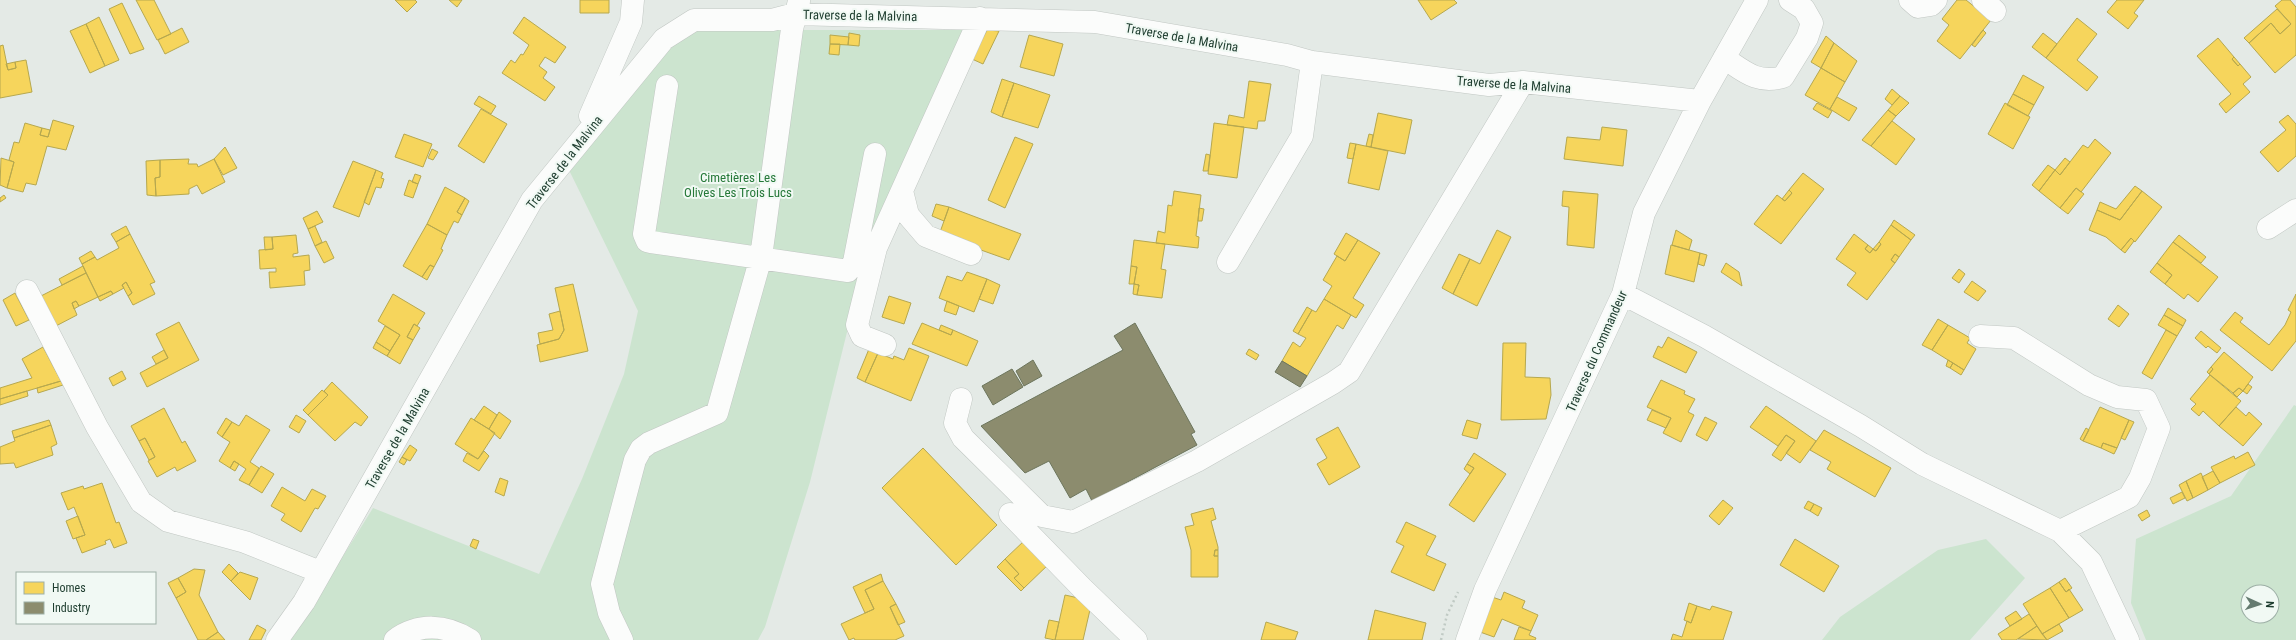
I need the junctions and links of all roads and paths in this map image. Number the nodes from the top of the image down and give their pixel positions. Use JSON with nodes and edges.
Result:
{"nodes":[{"id":1,"x":633,"y":0,"type":"edge"},
{"id":2,"x":1757,"y":0,"type":"edge"},
{"id":3,"x":1790,"y":0,"type":"edge"},
{"id":4,"x":1910,"y":0,"type":"edge"},
{"id":5,"x":1936,"y":0,"type":"edge"},
{"id":6,"x":797,"y":7,"type":"edge"},
{"id":7,"x":980,"y":18,"type":"junction"},
{"id":8,"x":1724,"y":58,"type":"junction"},
{"id":9,"x":1312,"y":62,"type":"junction"},
{"id":10,"x":1523,"y":82,"type":"junction"},
{"id":11,"x":668,"y":86,"type":"dead end"},
{"id":12,"x":1700,"y":101,"type":"junction"},
{"id":13,"x":578,"y":144,"type":"junction"},
{"id":14,"x":874,"y":154,"type":"dead end"},
{"id":15,"x":902,"y":191,"type":"junction"},
{"id":16,"x":2296,"y":210,"type":"edge"},
{"id":17,"x":2268,"y":228,"type":"dead end"},
{"id":18,"x":971,"y":254,"type":"dead end"},
{"id":19,"x":761,"y":257,"type":"junction"},
{"id":20,"x":1228,"y":262,"type":"dead end"},
{"id":21,"x":27,"y":291,"type":"dead end"},
{"id":22,"x":1623,"y":294,"type":"junction"},
{"id":23,"x":1980,"y":336,"type":"dead end"},
{"id":24,"x":885,"y":345,"type":"dead end"},
{"id":25,"x":961,"y":399,"type":"dead end"},
{"id":26,"x":1010,"y":514,"type":"dead end"},
{"id":27,"x":2060,"y":531,"type":"junction"},
{"id":28,"x":320,"y":572,"type":"junction"},
{"id":29,"x":1460,"y":588,"type":"dead end"},
{"id":30,"x":277,"y":640,"type":"edge"},
{"id":31,"x":394,"y":640,"type":"edge"},
{"id":32,"x":470,"y":640,"type":"edge"},
{"id":33,"x":622,"y":640,"type":"edge"},
{"id":34,"x":1136,"y":640,"type":"edge"},
{"id":35,"x":1441,"y":640,"type":"edge"},
{"id":36,"x":1467,"y":640,"type":"edge"},
{"id":37,"x":2128,"y":640,"type":"edge"}],
"edges":[{"from":1,"to":13,"type":"street"},
{"from":2,"to":8,"type":"street","name":"Traverse du Commandeur"},
{"from":3,"to":8,"type":"street"},
{"from":4,"to":5,"type":"street"},
{"from":6,"to":7,"type":"street","name":"Traverse de la Malvina"},
{"from":6,"to":13,"type":"street","name":"Traverse de la Malvina"},
{"from":6,"to":19,"type":"street"},
{"from":7,"to":9,"type":"street","name":"Traverse de la Malvina"},
{"from":7,"to":15,"type":"street"},
{"from":8,"to":12,"type":"street","name":"Traverse du Commandeur"},
{"from":9,"to":10,"type":"street","name":"Traverse de la Malvina"},
{"from":9,"to":20,"type":"street"},
{"from":10,"to":12,"type":"street","name":"Traverse de la Malvina"},
{"from":10,"to":25,"type":"street"},
{"from":11,"to":19,"type":"street"},
{"from":12,"to":22,"type":"street","name":"Traverse du Commandeur"},
{"from":13,"to":28,"type":"street","name":"Traverse de la Malvina"},
{"from":14,"to":19,"type":"street"},
{"from":15,"to":18,"type":"street"},
{"from":15,"to":24,"type":"street"},
{"from":16,"to":17,"type":"street"},
{"from":19,"to":33,"type":"street"},
{"from":21,"to":28,"type":"street"},
{"from":22,"to":27,"type":"street"},
{"from":22,"to":36,"type":"street","name":"Traverse du Commandeur"},
{"from":23,"to":27,"type":"street"},
{"from":26,"to":34,"type":"street"},
{"from":27,"to":37,"type":"street"},
{"from":28,"to":30,"type":"street","name":"Traverse de la Malvina"},
{"from":29,"to":35,"type":"path"},
{"from":31,"to":32,"type":"street"}]}
